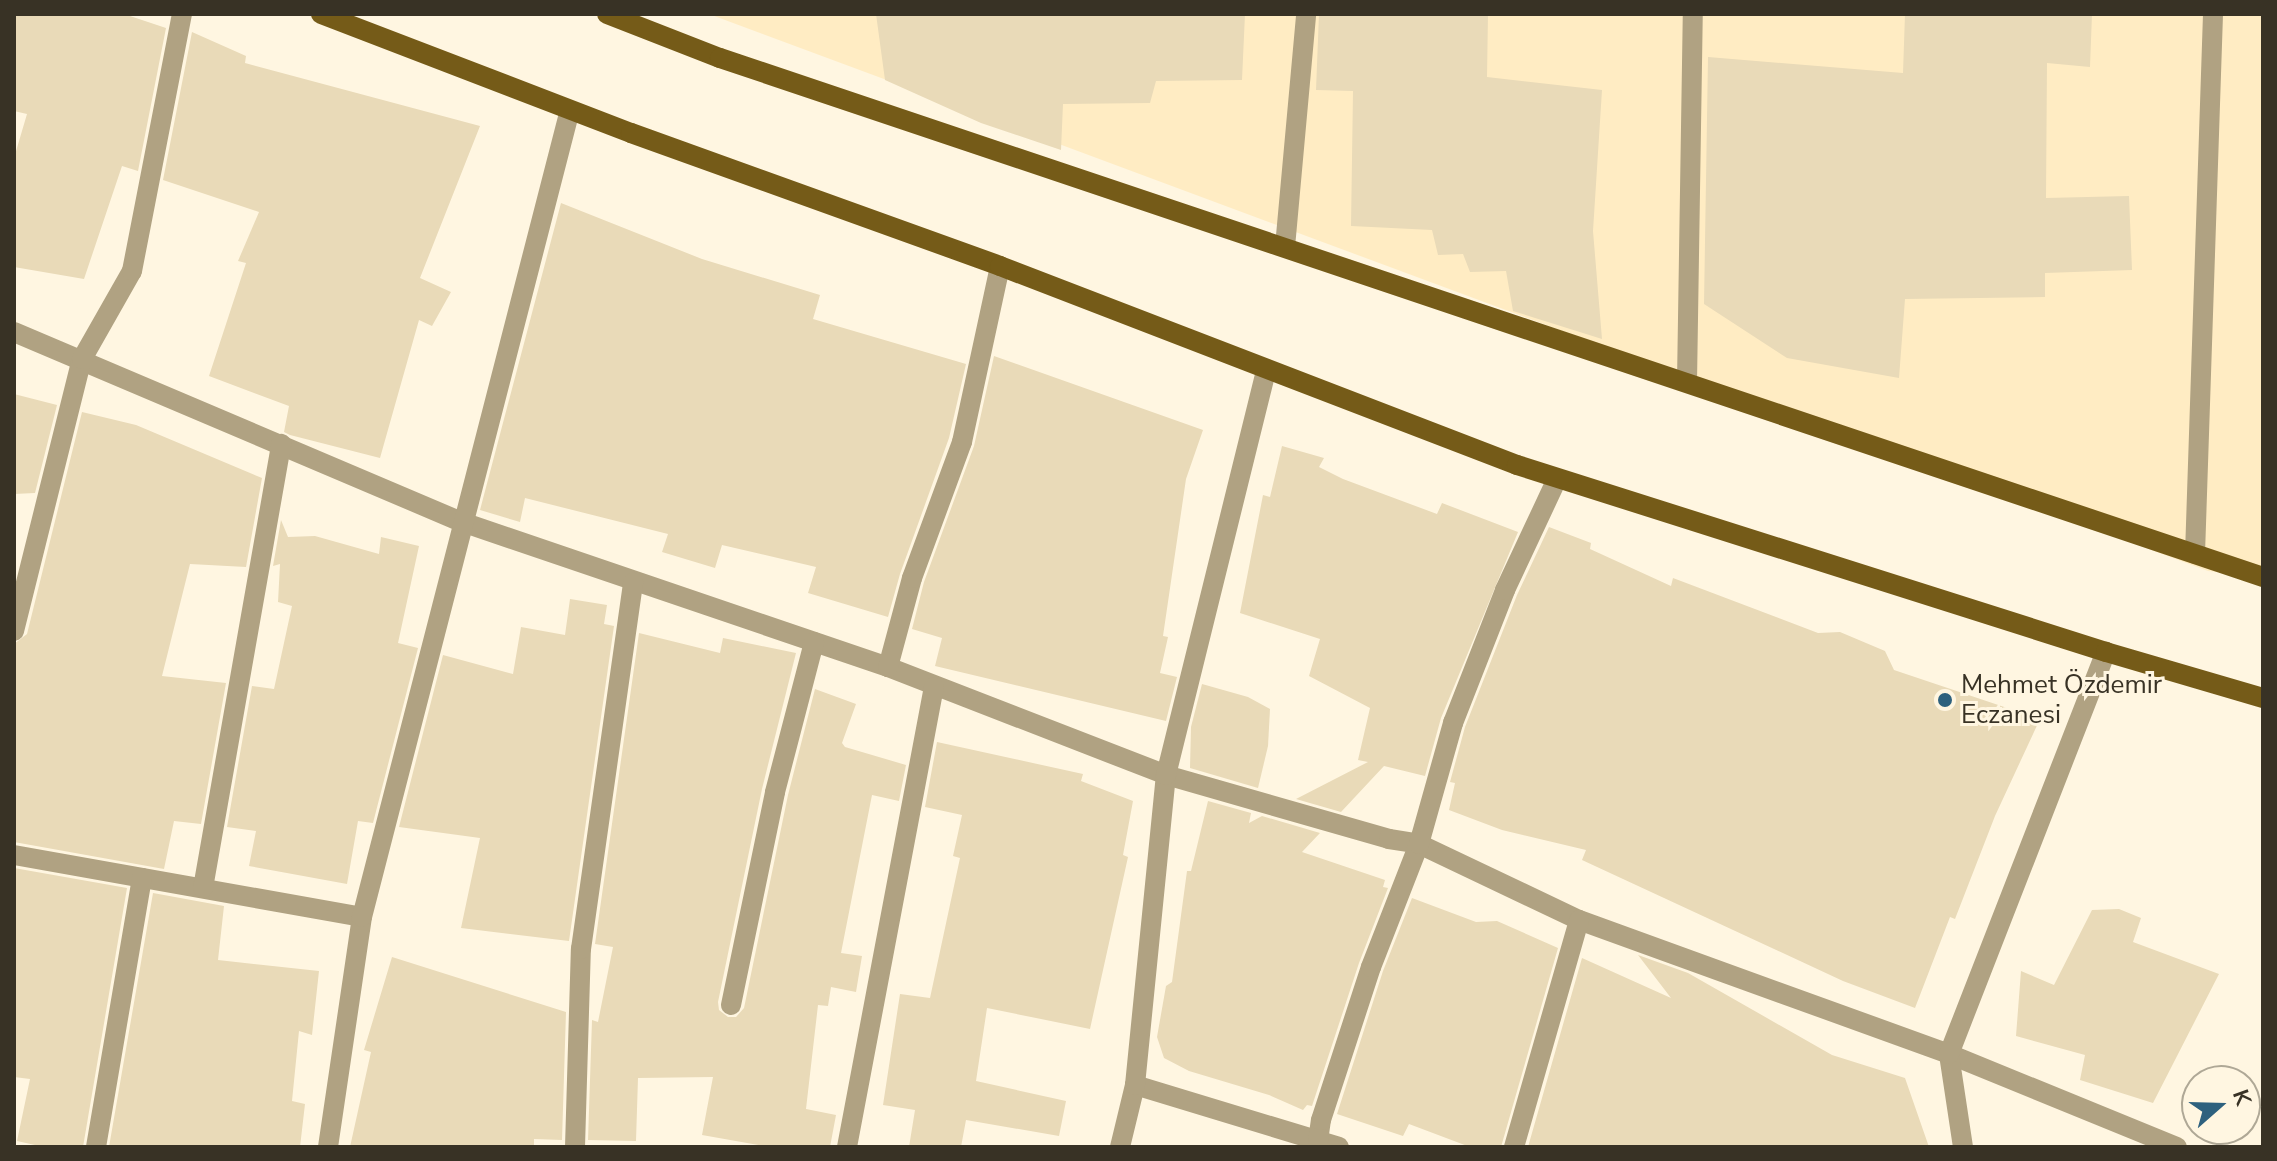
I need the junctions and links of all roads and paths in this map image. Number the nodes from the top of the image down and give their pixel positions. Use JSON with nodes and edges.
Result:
{"nodes":[{"id":1,"x":182,"y":14,"type":"edge"},
{"id":2,"x":321,"y":14,"type":"edge"},
{"id":3,"x":607,"y":14,"type":"edge"},
{"id":4,"x":1306,"y":14,"type":"edge"},
{"id":5,"x":1693,"y":14,"type":"edge"},
{"id":6,"x":2213,"y":14,"type":"edge"},
{"id":7,"x":570,"y":110,"type":"junction"},
{"id":8,"x":1285,"y":247,"type":"junction"},
{"id":9,"x":1000,"y":266,"type":"junction"},
{"id":10,"x":14,"y":332,"type":"edge"},
{"id":11,"x":82,"y":359,"type":"junction"},
{"id":12,"x":1266,"y":371,"type":"junction"},
{"id":13,"x":1687,"y":382,"type":"junction"},
{"id":14,"x":281,"y":444,"type":"junction"},
{"id":15,"x":1557,"y":479,"type":"junction"},
{"id":16,"x":465,"y":523,"type":"junction"},
{"id":17,"x":2195,"y":554,"type":"junction"},
{"id":18,"x":2263,"y":577,"type":"edge"},
{"id":19,"x":633,"y":583,"type":"junction"},
{"id":20,"x":17,"y":608,"type":"edge"},
{"id":21,"x":14,"y":631,"type":"edge"},
{"id":22,"x":814,"y":642,"type":"junction"},
{"id":23,"x":2106,"y":652,"type":"junction"},
{"id":24,"x":888,"y":667,"type":"junction"},
{"id":25,"x":934,"y":687,"type":"junction"},
{"id":26,"x":2263,"y":698,"type":"edge"},
{"id":27,"x":1166,"y":775,"type":"junction"},
{"id":28,"x":1419,"y":844,"type":"junction"},
{"id":29,"x":14,"y":855,"type":"edge"},
{"id":30,"x":142,"y":878,"type":"junction"},
{"id":31,"x":203,"y":888,"type":"junction"},
{"id":32,"x":362,"y":917,"type":"junction"},
{"id":33,"x":1579,"y":920,"type":"junction"},
{"id":34,"x":731,"y":1005,"type":"dead end"},
{"id":35,"x":1949,"y":1054,"type":"junction"},
{"id":36,"x":1135,"y":1085,"type":"junction"},
{"id":37,"x":1318,"y":1141,"type":"junction"},
{"id":38,"x":96,"y":1147,"type":"edge"},
{"id":39,"x":328,"y":1147,"type":"edge"},
{"id":40,"x":575,"y":1147,"type":"edge"},
{"id":41,"x":847,"y":1147,"type":"edge"},
{"id":42,"x":1120,"y":1147,"type":"edge"},
{"id":43,"x":1339,"y":1147,"type":"edge"},
{"id":44,"x":1514,"y":1147,"type":"edge"},
{"id":45,"x":1963,"y":1147,"type":"edge"},
{"id":46,"x":2177,"y":1147,"type":"edge"}],
"edges":[{"from":1,"to":11,"type":"street"},
{"from":2,"to":7,"type":"main road"},
{"from":3,"to":8,"type":"main road"},
{"from":4,"to":8,"type":"street"},
{"from":5,"to":13,"type":"street"},
{"from":6,"to":17,"type":"street"},
{"from":7,"to":9,"type":"main road"},
{"from":7,"to":16,"type":"street"},
{"from":8,"to":13,"type":"main road"},
{"from":9,"to":12,"type":"main road"},
{"from":9,"to":24,"type":"street"},
{"from":10,"to":11,"type":"street"},
{"from":11,"to":14,"type":"street"},
{"from":11,"to":20,"type":"street"},
{"from":12,"to":15,"type":"main road"},
{"from":12,"to":27,"type":"street"},
{"from":13,"to":17,"type":"main road"},
{"from":14,"to":16,"type":"street"},
{"from":14,"to":31,"type":"street"},
{"from":15,"to":23,"type":"main road"},
{"from":15,"to":28,"type":"street"},
{"from":16,"to":19,"type":"street"},
{"from":16,"to":32,"type":"street"},
{"from":17,"to":18,"type":"main road"},
{"from":19,"to":22,"type":"street"},
{"from":19,"to":40,"type":"street"},
{"from":20,"to":21,"type":"street"},
{"from":22,"to":24,"type":"street"},
{"from":22,"to":34,"type":"street"},
{"from":23,"to":26,"type":"main road"},
{"from":23,"to":35,"type":"street"},
{"from":24,"to":25,"type":"street"},
{"from":25,"to":27,"type":"street"},
{"from":25,"to":41,"type":"street"},
{"from":27,"to":28,"type":"street"},
{"from":27,"to":36,"type":"street"},
{"from":28,"to":33,"type":"street"},
{"from":28,"to":37,"type":"street"},
{"from":29,"to":30,"type":"street"},
{"from":30,"to":31,"type":"street"},
{"from":30,"to":38,"type":"street"},
{"from":31,"to":32,"type":"street"},
{"from":32,"to":39,"type":"street"},
{"from":33,"to":35,"type":"street"},
{"from":33,"to":44,"type":"street"},
{"from":35,"to":45,"type":"street"},
{"from":35,"to":46,"type":"street"},
{"from":36,"to":37,"type":"street"},
{"from":36,"to":42,"type":"street"},
{"from":37,"to":43,"type":"street"}]}
